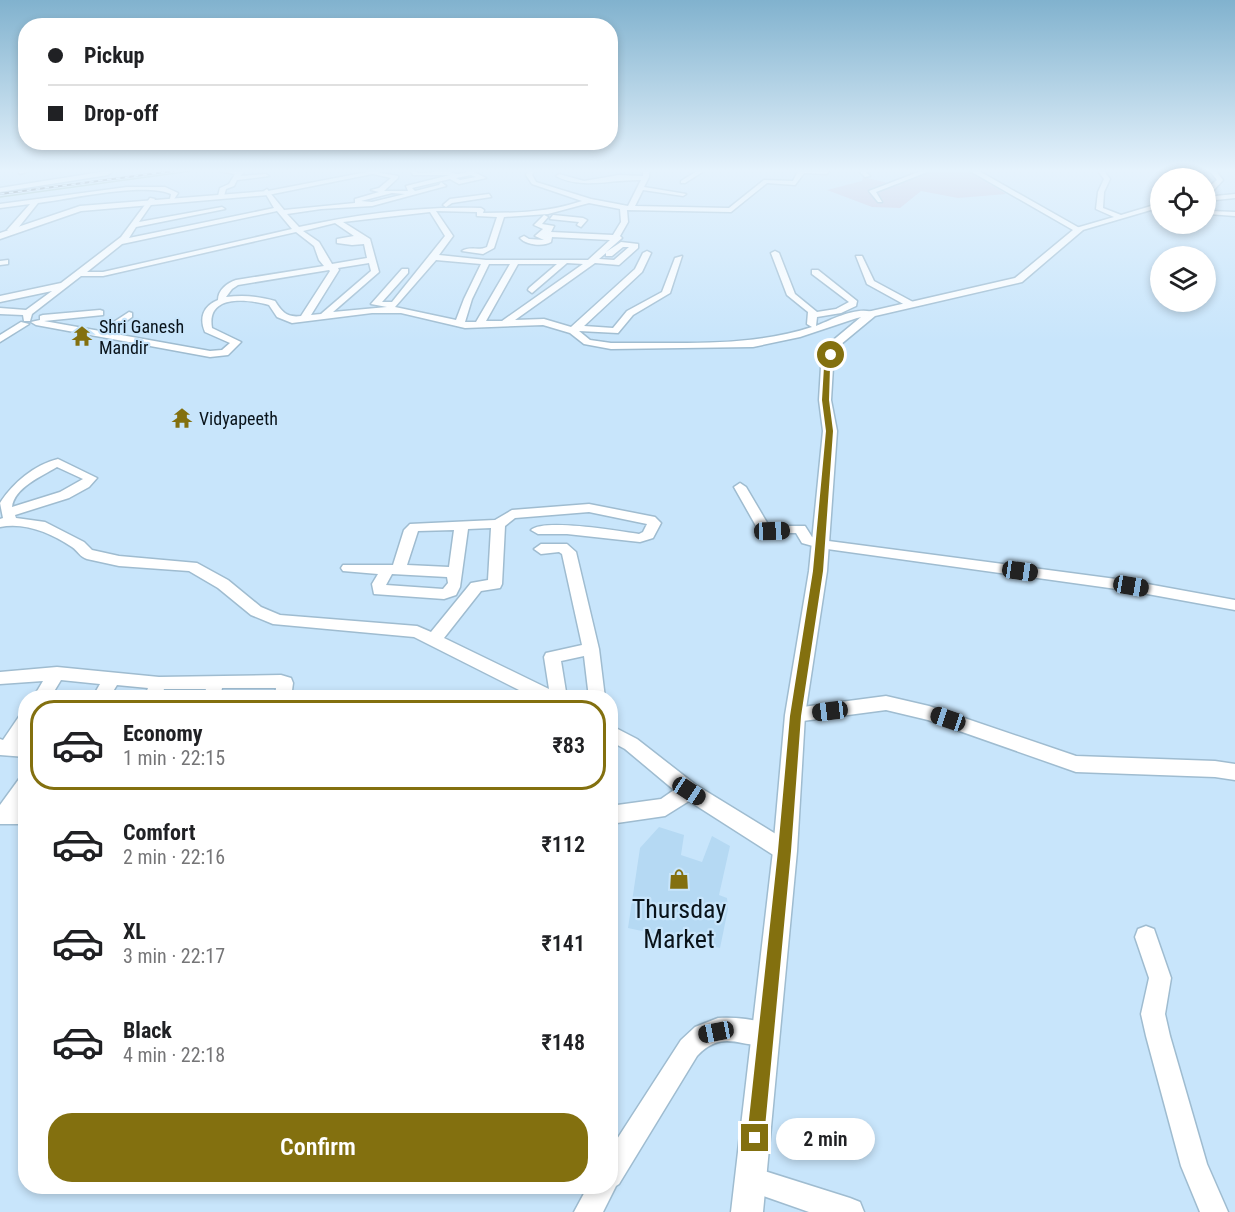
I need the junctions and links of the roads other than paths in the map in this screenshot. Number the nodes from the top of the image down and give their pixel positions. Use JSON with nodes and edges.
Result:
{"nodes":[{"id":1,"x":16,"y":228,"type":"edge"},
{"id":2,"x":23,"y":228,"type":"edge"},
{"id":3,"x":134,"y":228,"type":"edge"},
{"id":4,"x":196,"y":228,"type":"edge"},
{"id":5,"x":296,"y":228,"type":"edge"},
{"id":6,"x":325,"y":228,"type":"edge"},
{"id":7,"x":347,"y":228,"type":"edge"},
{"id":8,"x":445,"y":228,"type":"edge"},
{"id":9,"x":496,"y":228,"type":"edge"},
{"id":10,"x":529,"y":228,"type":"edge"},
{"id":11,"x":547,"y":228,"type":"edge"},
{"id":12,"x":551,"y":228,"type":"dead end"},
{"id":13,"x":624,"y":228,"type":"edge"},
{"id":14,"x":1075,"y":228,"type":"edge"},
{"id":15,"x":1087,"y":228,"type":"edge"},
{"id":16,"x":189,"y":229,"type":"junction"},
{"id":17,"x":1079,"y":230,"type":"junction"},
{"id":18,"x":13,"y":231,"type":"junction"},
{"id":19,"x":299,"y":231,"type":"junction"},
{"id":20,"x":0,"y":235,"type":"edge"},
{"id":21,"x":618,"y":238,"type":"junction"},
{"id":22,"x":121,"y":242,"type":"junction"},
{"id":23,"x":647,"y":253,"type":"dead end"},
{"id":24,"x":775,"y":253,"type":"dead end"},
{"id":25,"x":107,"y":254,"type":"junction"},
{"id":26,"x":436,"y":254,"type":"junction"},
{"id":27,"x":680,"y":258,"type":"dead end"},
{"id":28,"x":859,"y":258,"type":"dead end"},
{"id":29,"x":372,"y":260,"type":"junction"},
{"id":30,"x":516,"y":261,"type":"junction"},
{"id":31,"x":565,"y":261,"type":"junction"},
{"id":32,"x":486,"y":262,"type":"junction"},
{"id":33,"x":595,"y":262,"type":"junction"},
{"id":34,"x":330,"y":267,"type":"junction"},
{"id":35,"x":622,"y":268,"type":"dead end"},
{"id":36,"x":405,"y":271,"type":"dead end"},
{"id":37,"x":638,"y":271,"type":"junction"},
{"id":38,"x":815,"y":272,"type":"dead end"},
{"id":39,"x":80,"y":274,"type":"junction"},
{"id":40,"x":61,"y":286,"type":"junction"},
{"id":41,"x":532,"y":290,"type":"dead end"},
{"id":42,"x":0,"y":299,"type":"edge"},
{"id":43,"x":222,"y":300,"type":"junction"},
{"id":44,"x":910,"y":304,"type":"junction"},
{"id":45,"x":0,"y":311,"type":"edge"},
{"id":46,"x":871,"y":314,"type":"junction"},
{"id":47,"x":129,"y":315,"type":"dead end"},
{"id":48,"x":814,"y":315,"type":"junction"},
{"id":49,"x":321,"y":318,"type":"junction"},
{"id":50,"x":31,"y":319,"type":"junction"},
{"id":51,"x":303,"y":320,"type":"junction"},
{"id":52,"x":460,"y":323,"type":"junction"},
{"id":53,"x":504,"y":324,"type":"junction"},
{"id":54,"x":480,"y":325,"type":"junction"},
{"id":55,"x":71,"y":328,"type":"junction"},
{"id":56,"x":574,"y":330,"type":"junction"},
{"id":57,"x":811,"y":330,"type":"junction"},
{"id":58,"x":102,"y":334,"type":"junction"},
{"id":59,"x":0,"y":339,"type":"edge"},
{"id":60,"x":740,"y":487,"type":"dead end"},
{"id":61,"x":566,"y":511,"type":"junction"},
{"id":62,"x":6,"y":519,"type":"edge"},
{"id":63,"x":462,"y":524,"type":"junction"},
{"id":64,"x":498,"y":524,"type":"junction"},
{"id":65,"x":567,"y":530,"type":"junction"},
{"id":66,"x":538,"y":531,"type":"dead end"},
{"id":67,"x":820,"y":544,"type":"junction"},
{"id":68,"x":542,"y":549,"type":"dead end"},
{"id":69,"x":348,"y":568,"type":"dead end"},
{"id":70,"x":393,"y":569,"type":"junction"},
{"id":71,"x":456,"y":572,"type":"junction"},
{"id":72,"x":453,"y":587,"type":"junction"},
{"id":73,"x":476,"y":587,"type":"junction"},
{"id":74,"x":1235,"y":605,"type":"edge"},
{"id":75,"x":433,"y":641,"type":"junction"},
{"id":76,"x":591,"y":649,"type":"junction"},
{"id":77,"x":57,"y":674,"type":"junction"},
{"id":78,"x":113,"y":678,"type":"junction"},
{"id":79,"x":4,"y":682,"type":"edge"},
{"id":80,"x":46,"y":690,"type":"edge"},
{"id":81,"x":105,"y":690,"type":"edge"},
{"id":82,"x":156,"y":690,"type":"edge"},
{"id":83,"x":213,"y":690,"type":"edge"},
{"id":84,"x":284,"y":690,"type":"edge"},
{"id":85,"x":535,"y":690,"type":"edge"},
{"id":86,"x":558,"y":690,"type":"edge"},
{"id":87,"x":596,"y":690,"type":"edge"},
{"id":88,"x":795,"y":716,"type":"junction"},
{"id":89,"x":18,"y":729,"type":"edge"},
{"id":90,"x":618,"y":737,"type":"edge"},
{"id":91,"x":3,"y":747,"type":"edge"},
{"id":92,"x":18,"y":748,"type":"edge"},
{"id":93,"x":1235,"y":772,"type":"edge"},
{"id":94,"x":689,"y":791,"type":"junction"},
{"id":95,"x":18,"y":795,"type":"edge"},
{"id":96,"x":618,"y":814,"type":"edge"},
{"id":97,"x":2,"y":815,"type":"edge"},
{"id":98,"x":18,"y":815,"type":"edge"},
{"id":99,"x":785,"y":851,"type":"junction"},
{"id":100,"x":1146,"y":937,"type":"dead end"},
{"id":101,"x":765,"y":1034,"type":"junction"},
{"id":102,"x":618,"y":1162,"type":"edge"},
{"id":103,"x":752,"y":1180,"type":"junction"},
{"id":104,"x":598,"y":1194,"type":"edge"},
{"id":105,"x":588,"y":1212,"type":"edge"},
{"id":106,"x":747,"y":1212,"type":"edge"},
{"id":107,"x":850,"y":1212,"type":"edge"},
{"id":108,"x":1214,"y":1212,"type":"edge"}],
"edges":[{"from":1,"to":18,"type":"street"},
{"from":2,"to":18,"type":"main road"},
{"from":3,"to":22,"type":"street"},
{"from":4,"to":16,"type":"street"},
{"from":5,"to":19,"type":"street"},
{"from":6,"to":19,"type":"street"},
{"from":7,"to":29,"type":"street"},
{"from":8,"to":26,"type":"street"},
{"from":9,"to":26,"type":"street"},
{"from":10,"to":11,"type":"street"},
{"from":12,"to":21,"type":"street"},
{"from":13,"to":21,"type":"street"},
{"from":14,"to":17,"type":"main road"},
{"from":15,"to":17,"type":"street"},
{"from":16,"to":22,"type":"street"},
{"from":16,"to":25,"type":"street"},
{"from":17,"to":44,"type":"main road"},
{"from":18,"to":20,"type":"main road"},
{"from":19,"to":34,"type":"street"},
{"from":19,"to":39,"type":"street"},
{"from":21,"to":33,"type":"street"},
{"from":22,"to":25,"type":"street"},
{"from":23,"to":37,"type":"street"},
{"from":24,"to":48,"type":"street"},
{"from":25,"to":39,"type":"street"},
{"from":26,"to":32,"type":"street"},
{"from":26,"to":36,"type":"street"},
{"from":27,"to":56,"type":"street"},
{"from":28,"to":44,"type":"street"},
{"from":29,"to":34,"type":"street"},
{"from":29,"to":49,"type":"street"},
{"from":30,"to":31,"type":"street"},
{"from":30,"to":32,"type":"street"},
{"from":30,"to":54,"type":"street"},
{"from":31,"to":33,"type":"street"},
{"from":31,"to":41,"type":"street"},
{"from":32,"to":52,"type":"street"},
{"from":33,"to":53,"type":"street"},
{"from":34,"to":43,"type":"street"},
{"from":34,"to":51,"type":"street"},
{"from":35,"to":37,"type":"street"},
{"from":37,"to":56,"type":"street"},
{"from":38,"to":48,"type":"street"},
{"from":39,"to":40,"type":"street"},
{"from":40,"to":42,"type":"street"},
{"from":40,"to":50,"type":"street"},
{"from":43,"to":51,"type":"street"},
{"from":43,"to":58,"type":"street"},
{"from":44,"to":46,"type":"main road"},
{"from":45,"to":50,"type":"street"},
{"from":46,"to":57,"type":"street"},
{"from":46,"to":67,"type":"main road"},
{"from":47,"to":58,"type":"street"},
{"from":48,"to":57,"type":"street"},
{"from":49,"to":51,"type":"street"},
{"from":49,"to":52,"type":"street"},
{"from":50,"to":55,"type":"street"},
{"from":50,"to":55,"type":"street"},
{"from":50,"to":59,"type":"street"},
{"from":52,"to":54,"type":"street"},
{"from":53,"to":54,"type":"street"},
{"from":53,"to":56,"type":"street"},
{"from":55,"to":58,"type":"street"},
{"from":56,"to":57,"type":"street"},
{"from":60,"to":67,"type":"street"},
{"from":61,"to":64,"type":"street"},
{"from":61,"to":65,"type":"street"},
{"from":61,"to":65,"type":"street"},
{"from":62,"to":62,"type":"street"},
{"from":62,"to":75,"type":"street"},
{"from":63,"to":64,"type":"street"},
{"from":63,"to":70,"type":"street"},
{"from":63,"to":71,"type":"street"},
{"from":64,"to":73,"type":"street"},
{"from":65,"to":66,"type":"street"},
{"from":67,"to":74,"type":"street"},
{"from":67,"to":88,"type":"main road"},
{"from":68,"to":76,"type":"street"},
{"from":69,"to":70,"type":"street"},
{"from":70,"to":71,"type":"street"},
{"from":70,"to":72,"type":"street"},
{"from":71,"to":72,"type":"street"},
{"from":72,"to":73,"type":"street"},
{"from":73,"to":75,"type":"street"},
{"from":75,"to":85,"type":"street"},
{"from":76,"to":86,"type":"street"},
{"from":76,"to":87,"type":"street"},
{"from":77,"to":78,"type":"street"},
{"from":77,"to":79,"type":"street"},
{"from":77,"to":80,"type":"street"},
{"from":78,"to":81,"type":"street"},
{"from":78,"to":82,"type":"street"},
{"from":82,"to":83,"type":"street"},
{"from":83,"to":84,"type":"street"},
{"from":88,"to":93,"type":"street"},
{"from":88,"to":99,"type":"main road"},
{"from":89,"to":91,"type":"street"},
{"from":90,"to":94,"type":"street"},
{"from":91,"to":92,"type":"street"},
{"from":94,"to":96,"type":"street"},
{"from":94,"to":99,"type":"street"},
{"from":95,"to":97,"type":"street"},
{"from":97,"to":98,"type":"street"},
{"from":99,"to":101,"type":"main road"},
{"from":100,"to":108,"type":"street"},
{"from":101,"to":102,"type":"street"},
{"from":101,"to":103,"type":"main road"},
{"from":103,"to":106,"type":"main road"},
{"from":103,"to":107,"type":"street"},
{"from":104,"to":105,"type":"street"}]}
